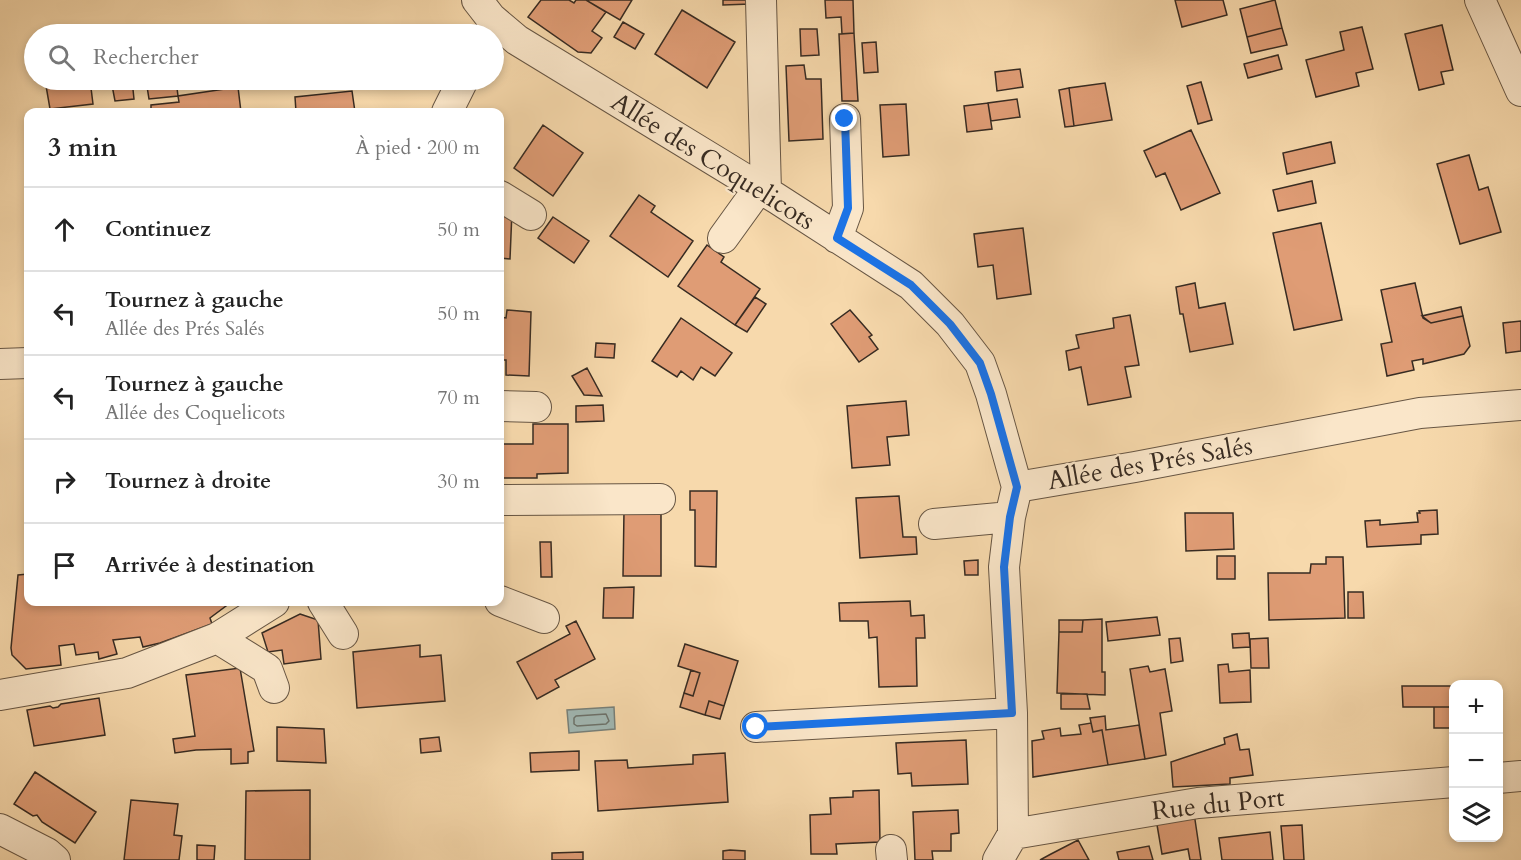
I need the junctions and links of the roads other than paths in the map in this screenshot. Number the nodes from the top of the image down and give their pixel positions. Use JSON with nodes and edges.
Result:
{"nodes":[{"id":1,"x":761,"y":0,"type":"edge"},
{"id":2,"x":1480,"y":0,"type":"edge"},
{"id":3,"x":487,"y":13,"type":"edge"},
{"id":4,"x":499,"y":24,"type":"edge"},
{"id":5,"x":504,"y":28,"type":"edge"},
{"id":6,"x":458,"y":90,"type":"edge"},
{"id":7,"x":1521,"y":92,"type":"edge"},
{"id":8,"x":449,"y":108,"type":"edge"},
{"id":9,"x":845,"y":119,"type":"dead end"},
{"id":10,"x":762,"y":190,"type":"junction"},
{"id":11,"x":504,"y":198,"type":"edge"},
{"id":12,"x":531,"y":215,"type":"dead end"},
{"id":13,"x":723,"y":238,"type":"dead end"},
{"id":14,"x":837,"y":238,"type":"junction"},
{"id":15,"x":24,"y":363,"type":"edge"},
{"id":16,"x":0,"y":364,"type":"edge"},
{"id":17,"x":1521,"y":405,"type":"edge"},
{"id":18,"x":504,"y":406,"type":"edge"},
{"id":19,"x":536,"y":407,"type":"dead end"},
{"id":20,"x":1017,"y":487,"type":"junction"},
{"id":21,"x":660,"y":499,"type":"dead end"},
{"id":22,"x":504,"y":500,"type":"edge"},
{"id":23,"x":1010,"y":517,"type":"junction"},
{"id":24,"x":934,"y":524,"type":"dead end"},
{"id":25,"x":504,"y":603,"type":"edge"},
{"id":26,"x":268,"y":606,"type":"edge"},
{"id":27,"x":326,"y":606,"type":"edge"},
{"id":28,"x":544,"y":618,"type":"dead end"},
{"id":29,"x":343,"y":634,"type":"dead end"},
{"id":30,"x":217,"y":638,"type":"junction"},
{"id":31,"x":274,"y":688,"type":"dead end"},
{"id":32,"x":0,"y":695,"type":"edge"},
{"id":33,"x":1012,"y":713,"type":"junction"},
{"id":34,"x":756,"y":727,"type":"dead end"},
{"id":35,"x":1521,"y":776,"type":"edge"},
{"id":36,"x":1503,"y":778,"type":"edge"},
{"id":37,"x":1449,"y":782,"type":"edge"},
{"id":38,"x":0,"y":829,"type":"edge"},
{"id":39,"x":1013,"y":834,"type":"junction"},
{"id":40,"x":55,"y":860,"type":"edge"},
{"id":41,"x":998,"y":860,"type":"edge"}],
"edges":[{"from":1,"to":10,"type":"street"},
{"from":2,"to":7,"type":"street"},
{"from":3,"to":4,"type":"street","name":"Allée des Coquelicots"},
{"from":5,"to":10,"type":"street","name":"Allée des Coquelicots"},
{"from":6,"to":8,"type":"street"},
{"from":9,"to":14,"type":"street"},
{"from":10,"to":13,"type":"street"},
{"from":10,"to":14,"type":"street","name":"Allée des Coquelicots"},
{"from":11,"to":12,"type":"street"},
{"from":14,"to":20,"type":"street","name":"Allée des Coquelicots"},
{"from":15,"to":16,"type":"street"},
{"from":17,"to":20,"type":"street","name":"Allée des Prés Salés"},
{"from":18,"to":19,"type":"street"},
{"from":20,"to":23,"type":"street","name":"Allée des Prés Salés"},
{"from":21,"to":22,"type":"street"},
{"from":23,"to":24,"type":"street"},
{"from":23,"to":33,"type":"street","name":"Allée des Prés Salés"},
{"from":25,"to":28,"type":"street"},
{"from":26,"to":30,"type":"street"},
{"from":27,"to":29,"type":"street"},
{"from":30,"to":31,"type":"street"},
{"from":30,"to":32,"type":"street"},
{"from":33,"to":34,"type":"street"},
{"from":33,"to":39,"type":"street","name":"Allée des Prés Salés"},
{"from":35,"to":36,"type":"street"},
{"from":37,"to":39,"type":"street","name":"Rue du Port"},
{"from":38,"to":40,"type":"street"},
{"from":39,"to":41,"type":"street"}]}
